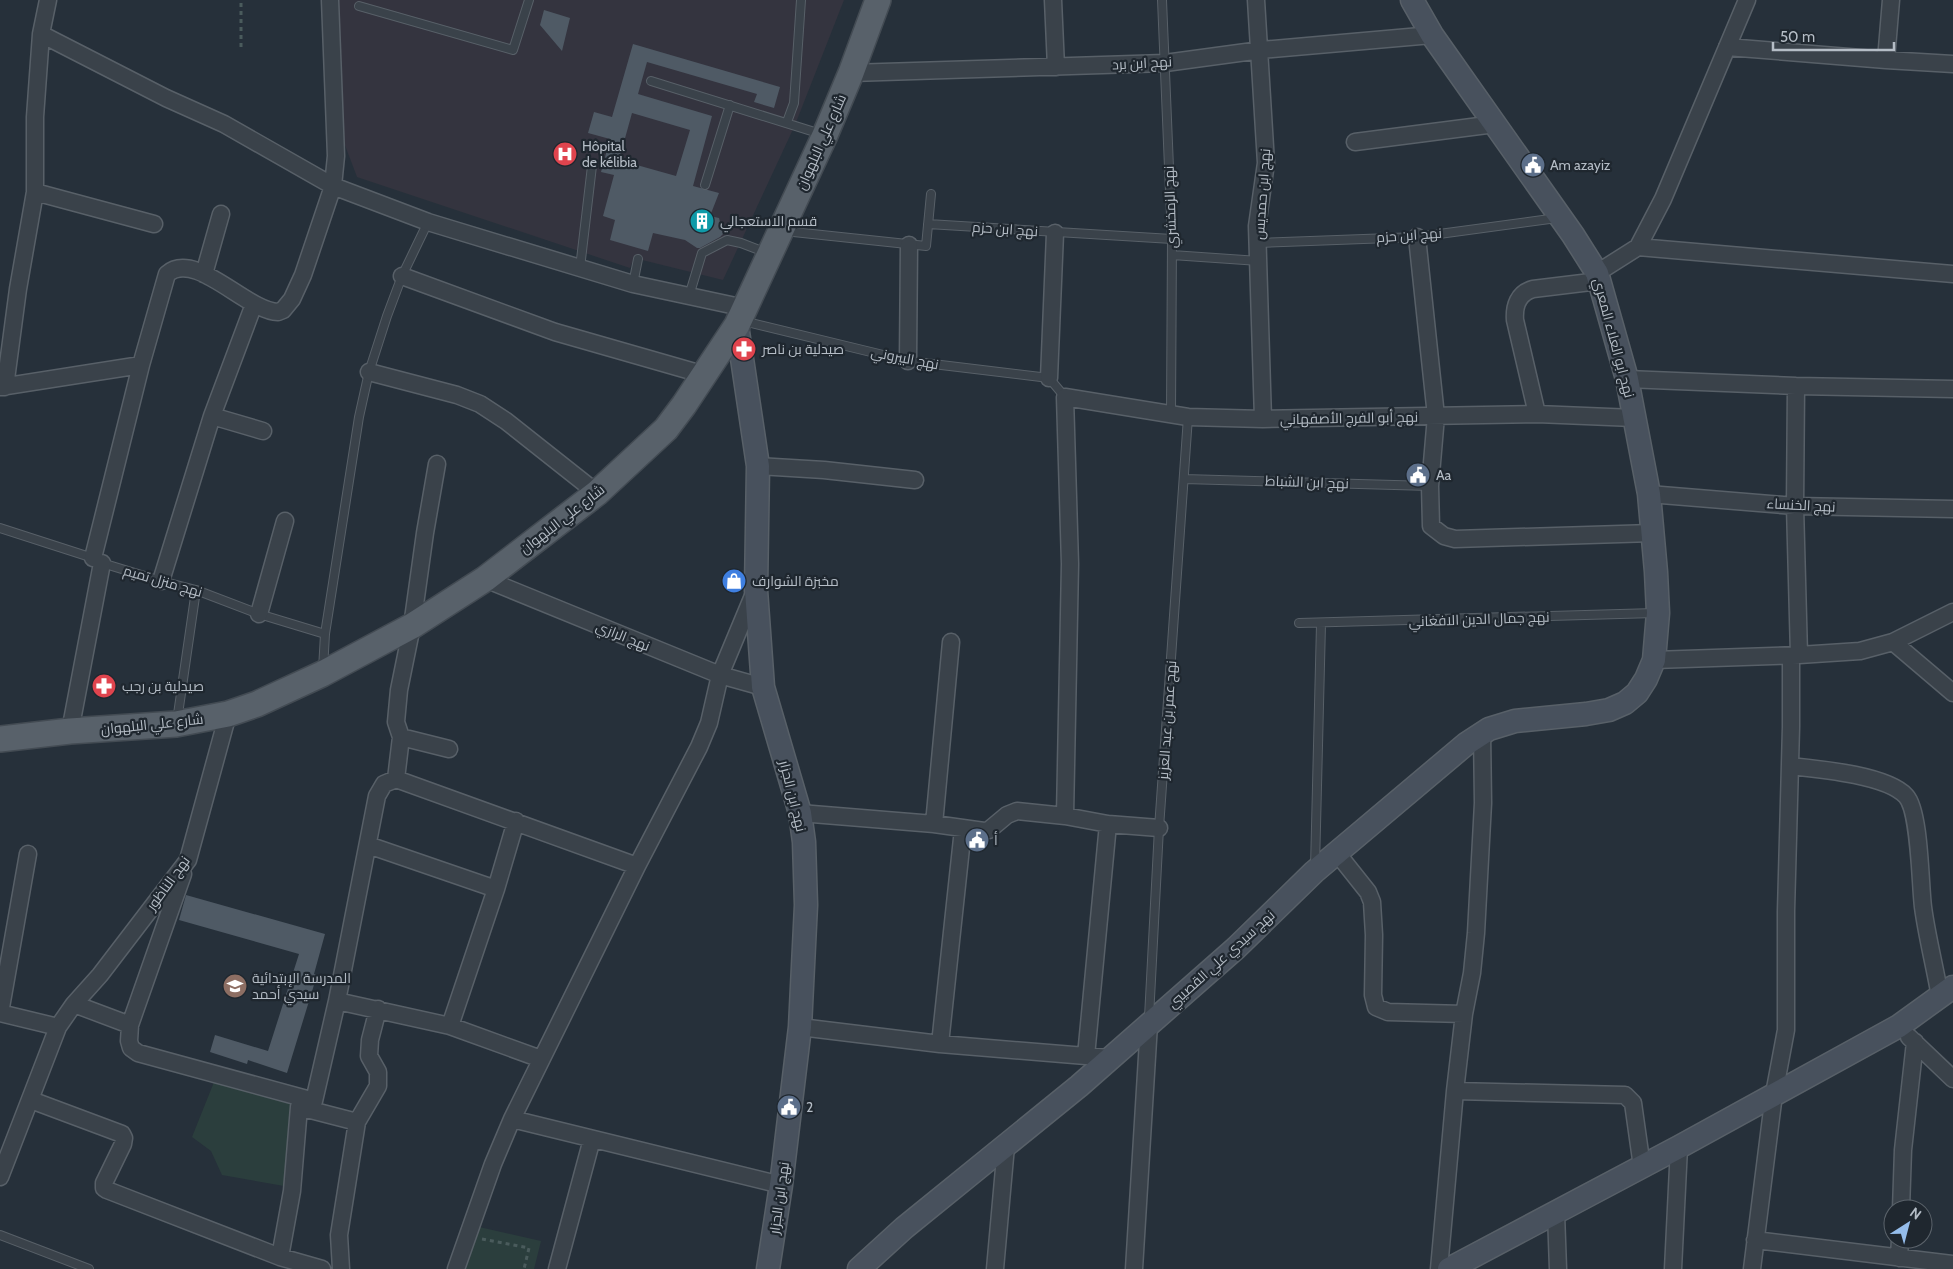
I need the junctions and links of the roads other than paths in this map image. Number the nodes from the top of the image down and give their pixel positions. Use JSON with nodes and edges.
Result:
{"nodes":[{"id":1,"x":48,"y":0,"type":"edge"},
{"id":2,"x":330,"y":0,"type":"edge"},
{"id":3,"x":529,"y":0,"type":"edge"},
{"id":4,"x":802,"y":0,"type":"edge"},
{"id":5,"x":878,"y":0,"type":"edge"},
{"id":6,"x":1053,"y":0,"type":"edge"},
{"id":7,"x":1162,"y":0,"type":"edge"},
{"id":8,"x":1256,"y":0,"type":"edge"},
{"id":9,"x":1412,"y":0,"type":"edge"},
{"id":10,"x":1747,"y":0,"type":"edge"},
{"id":11,"x":1890,"y":0,"type":"edge"},
{"id":12,"x":359,"y":6,"type":"dead end"},
{"id":13,"x":41,"y":34,"type":"junction"},
{"id":14,"x":1432,"y":35,"type":"junction"},
{"id":15,"x":1727,"y":47,"type":"junction"},
{"id":16,"x":1260,"y":50,"type":"junction"},
{"id":17,"x":1886,"y":60,"type":"junction"},
{"id":18,"x":1165,"y":63,"type":"junction"},
{"id":19,"x":1953,"y":64,"type":"edge"},
{"id":20,"x":1056,"y":67,"type":"junction"},
{"id":21,"x":851,"y":73,"type":"junction"},
{"id":22,"x":651,"y":81,"type":"dead end"},
{"id":23,"x":730,"y":105,"type":"junction"},
{"id":24,"x":786,"y":122,"type":"junction"},
{"id":25,"x":1495,"y":124,"type":"junction"},
{"id":26,"x":825,"y":135,"type":"junction"},
{"id":27,"x":1355,"y":142,"type":"dead end"},
{"id":28,"x":592,"y":166,"type":"dead end"},
{"id":29,"x":705,"y":185,"type":"dead end"},
{"id":30,"x":334,"y":186,"type":"junction"},
{"id":31,"x":34,"y":192,"type":"junction"},
{"id":32,"x":931,"y":194,"type":"dead end"},
{"id":33,"x":221,"y":214,"type":"dead end"},
{"id":34,"x":1560,"y":217,"type":"junction"},
{"id":35,"x":428,"y":222,"type":"junction"},
{"id":36,"x":154,"y":224,"type":"dead end"},
{"id":37,"x":928,"y":224,"type":"junction"},
{"id":38,"x":782,"y":231,"type":"junction"},
{"id":39,"x":1055,"y":232,"type":"junction"},
{"id":40,"x":1417,"y":237,"type":"junction"},
{"id":41,"x":1172,"y":239,"type":"junction"},
{"id":42,"x":1258,"y":243,"type":"junction"},
{"id":43,"x":909,"y":245,"type":"junction"},
{"id":44,"x":1638,"y":247,"type":"junction"},
{"id":45,"x":771,"y":254,"type":"junction"},
{"id":46,"x":1172,"y":255,"type":"junction"},
{"id":47,"x":638,"y":259,"type":"dead end"},
{"id":48,"x":1259,"y":261,"type":"junction"},
{"id":49,"x":580,"y":268,"type":"junction"},
{"id":50,"x":204,"y":274,"type":"junction"},
{"id":51,"x":1953,"y":274,"type":"edge"},
{"id":52,"x":402,"y":276,"type":"junction"},
{"id":53,"x":1598,"y":277,"type":"junction"},
{"id":54,"x":632,"y":284,"type":"junction"},
{"id":55,"x":689,"y":296,"type":"junction"},
{"id":56,"x":254,"y":304,"type":"junction"},
{"id":57,"x":741,"y":318,"type":"junction"},
{"id":58,"x":908,"y":361,"type":"junction"},
{"id":59,"x":141,"y":365,"type":"junction"},
{"id":60,"x":369,"y":372,"type":"junction"},
{"id":61,"x":705,"y":375,"type":"junction"},
{"id":62,"x":1049,"y":378,"type":"junction"},
{"id":63,"x":1627,"y":379,"type":"junction"},
{"id":64,"x":1796,"y":386,"type":"junction"},
{"id":65,"x":3,"y":387,"type":"edge"},
{"id":66,"x":1953,"y":389,"type":"edge"},
{"id":67,"x":1065,"y":397,"type":"junction"},
{"id":68,"x":1171,"y":414,"type":"junction"},
{"id":69,"x":1537,"y":414,"type":"junction"},
{"id":70,"x":212,"y":416,"type":"junction"},
{"id":71,"x":1436,"y":416,"type":"junction"},
{"id":72,"x":1188,"y":417,"type":"junction"},
{"id":73,"x":1634,"y":418,"type":"junction"},
{"id":74,"x":1263,"y":419,"type":"junction"},
{"id":75,"x":263,"y":431,"type":"dead end"},
{"id":76,"x":437,"y":464,"type":"dead end"},
{"id":77,"x":758,"y":466,"type":"junction"},
{"id":78,"x":1184,"y":479,"type":"junction"},
{"id":79,"x":915,"y":480,"type":"dead end"},
{"id":80,"x":1430,"y":486,"type":"junction"},
{"id":81,"x":597,"y":493,"type":"junction"},
{"id":82,"x":1649,"y":494,"type":"junction"},
{"id":83,"x":1795,"y":506,"type":"junction"},
{"id":84,"x":1953,"y":509,"type":"edge"},
{"id":85,"x":285,"y":521,"type":"dead end"},
{"id":86,"x":0,"y":528,"type":"edge"},
{"id":87,"x":1653,"y":533,"type":"junction"},
{"id":88,"x":97,"y":560,"type":"junction"},
{"id":89,"x":485,"y":579,"type":"junction"},
{"id":90,"x":161,"y":581,"type":"junction"},
{"id":91,"x":196,"y":590,"type":"junction"},
{"id":92,"x":756,"y":590,"type":"junction"},
{"id":93,"x":1953,"y":612,"type":"edge"},
{"id":94,"x":1658,"y":613,"type":"junction"},
{"id":95,"x":259,"y":614,"type":"junction"},
{"id":96,"x":1300,"y":623,"type":"dead end"},
{"id":97,"x":1321,"y":624,"type":"junction"},
{"id":98,"x":412,"y":626,"type":"junction"},
{"id":99,"x":325,"y":634,"type":"junction"},
{"id":100,"x":951,"y":642,"type":"dead end"},
{"id":101,"x":1893,"y":642,"type":"junction"},
{"id":102,"x":1795,"y":656,"type":"junction"},
{"id":103,"x":1654,"y":660,"type":"junction"},
{"id":104,"x":322,"y":674,"type":"junction"},
{"id":105,"x":720,"y":675,"type":"junction"},
{"id":106,"x":763,"y":687,"type":"junction"},
{"id":107,"x":1953,"y":693,"type":"edge"},
{"id":108,"x":1609,"y":710,"type":"joint"},
{"id":109,"x":228,"y":714,"type":"junction"},
{"id":110,"x":176,"y":724,"type":"junction"},
{"id":111,"x":70,"y":731,"type":"junction"},
{"id":112,"x":1482,"y":732,"type":"junction"},
{"id":113,"x":401,"y":737,"type":"junction"},
{"id":114,"x":0,"y":739,"type":"edge"},
{"id":115,"x":449,"y":749,"type":"dead end"},
{"id":116,"x":1790,"y":766,"type":"junction"},
{"id":117,"x":396,"y":779,"type":"junction"},
{"id":118,"x":800,"y":813,"type":"junction"},
{"id":119,"x":1065,"y":816,"type":"junction"},
{"id":120,"x":516,"y":821,"type":"junction"},
{"id":121,"x":934,"y":824,"type":"junction"},
{"id":122,"x":1108,"y":824,"type":"junction"},
{"id":123,"x":1159,"y":828,"type":"junction"},
{"id":124,"x":962,"y":829,"type":"junction"},
{"id":125,"x":368,"y":845,"type":"junction"},
{"id":126,"x":1337,"y":853,"type":"junction"},
{"id":127,"x":28,"y":854,"type":"dead end"},
{"id":128,"x":188,"y":860,"type":"junction"},
{"id":129,"x":637,"y":866,"type":"junction"},
{"id":130,"x":1314,"y":872,"type":"junction"},
{"id":131,"x":496,"y":889,"type":"junction"},
{"id":132,"x":1947,"y":992,"type":"edge"},
{"id":133,"x":337,"y":1001,"type":"junction"},
{"id":134,"x":74,"y":1004,"type":"junction"},
{"id":135,"x":378,"y":1009,"type":"junction"},
{"id":136,"x":0,"y":1013,"type":"edge"},
{"id":137,"x":1464,"y":1014,"type":"junction"},
{"id":138,"x":1149,"y":1024,"type":"junction"},
{"id":139,"x":130,"y":1025,"type":"junction"},
{"id":140,"x":450,"y":1026,"type":"junction"},
{"id":141,"x":1899,"y":1026,"type":"junction"},
{"id":142,"x":58,"y":1027,"type":"junction"},
{"id":143,"x":800,"y":1027,"type":"junction"},
{"id":144,"x":1914,"y":1042,"type":"junction"},
{"id":145,"x":940,"y":1044,"type":"junction"},
{"id":146,"x":1086,"y":1056,"type":"junction"},
{"id":147,"x":1110,"y":1058,"type":"junction"},
{"id":148,"x":541,"y":1059,"type":"junction"},
{"id":149,"x":1953,"y":1080,"type":"edge"},
{"id":150,"x":1455,"y":1091,"type":"junction"},
{"id":151,"x":1774,"y":1094,"type":"junction"},
{"id":152,"x":31,"y":1100,"type":"junction"},
{"id":153,"x":314,"y":1101,"type":"junction"},
{"id":154,"x":299,"y":1107,"type":"junction"},
{"id":155,"x":512,"y":1119,"type":"junction"},
{"id":156,"x":357,"y":1122,"type":"junction"},
{"id":157,"x":592,"y":1139,"type":"junction"},
{"id":158,"x":1006,"y":1146,"type":"junction"},
{"id":159,"x":1679,"y":1147,"type":"junction"},
{"id":160,"x":1642,"y":1167,"type":"junction"},
{"id":161,"x":0,"y":1177,"type":"edge"},
{"id":162,"x":781,"y":1185,"type":"junction"},
{"id":163,"x":1901,"y":1199,"type":"edge"},
{"id":164,"x":1556,"y":1213,"type":"junction"},
{"id":165,"x":0,"y":1235,"type":"edge"},
{"id":166,"x":1755,"y":1240,"type":"junction"},
{"id":167,"x":1899,"y":1249,"type":"edge"},
{"id":168,"x":280,"y":1257,"type":"junction"},
{"id":169,"x":1899,"y":1258,"type":"junction"},
{"id":170,"x":1953,"y":1264,"type":"edge"},
{"id":171,"x":89,"y":1269,"type":"edge"},
{"id":172,"x":322,"y":1269,"type":"edge"},
{"id":173,"x":341,"y":1269,"type":"edge"},
{"id":174,"x":456,"y":1269,"type":"edge"},
{"id":175,"x":557,"y":1269,"type":"edge"},
{"id":176,"x":768,"y":1269,"type":"edge"},
{"id":177,"x":859,"y":1269,"type":"edge"},
{"id":178,"x":995,"y":1269,"type":"edge"},
{"id":179,"x":1134,"y":1269,"type":"edge"},
{"id":180,"x":1439,"y":1269,"type":"edge"},
{"id":181,"x":1449,"y":1269,"type":"edge"},
{"id":182,"x":1558,"y":1269,"type":"edge"},
{"id":183,"x":1673,"y":1269,"type":"edge"},
{"id":184,"x":1752,"y":1269,"type":"edge"}],
"edges":[{"from":1,"to":13,"type":"street"},
{"from":2,"to":30,"type":"street"},
{"from":3,"to":12,"type":"lane"},
{"from":4,"to":24,"type":"lane"},
{"from":5,"to":21,"type":"main road","name":"شارع علي البلهوان"},
{"from":6,"to":20,"type":"street"},
{"from":7,"to":18,"type":"lane","name":"نهج الزمخشري"},
{"from":8,"to":16,"type":"street","name":"نهج ابن حمديس"},
{"from":9,"to":14,"type":"street","name":"نهج ابو العلاء المعري"},
{"from":10,"to":15,"type":"street"},
{"from":11,"to":17,"type":"street"},
{"from":13,"to":30,"type":"street"},
{"from":13,"to":31,"type":"street"},
{"from":14,"to":16,"type":"street","name":"نهج ابن برد"},
{"from":14,"to":25,"type":"street","name":"نهج ابو العلاء المعري"},
{"from":15,"to":17,"type":"street"},
{"from":15,"to":44,"type":"street"},
{"from":16,"to":18,"type":"street","name":"نهج ابن برد"},
{"from":16,"to":42,"type":"street","name":"نهج ابن حمديس"},
{"from":17,"to":19,"type":"street"},
{"from":18,"to":20,"type":"street","name":"نهج ابن برد"},
{"from":18,"to":41,"type":"lane","name":"نهج الزمخشري"},
{"from":20,"to":21,"type":"street","name":"نهج ابن برد"},
{"from":21,"to":26,"type":"main road","name":"شارع علي البلهوان"},
{"from":22,"to":23,"type":"lane"},
{"from":23,"to":24,"type":"lane"},
{"from":23,"to":29,"type":"lane"},
{"from":24,"to":26,"type":"lane"},
{"from":25,"to":27,"type":"street"},
{"from":25,"to":34,"type":"street","name":"نهج ابو العلاء المعري"},
{"from":26,"to":38,"type":"main road","name":"شارع علي البلهوان"},
{"from":28,"to":49,"type":"lane"},
{"from":30,"to":35,"type":"street"},
{"from":30,"to":56,"type":"street"},
{"from":31,"to":36,"type":"street"},
{"from":31,"to":65,"type":"street"},
{"from":32,"to":37,"type":"lane"},
{"from":33,"to":50,"type":"street"},
{"from":34,"to":40,"type":"lane","name":"نهج ابن حزم"},
{"from":34,"to":53,"type":"street","name":"نهج ابو العلاء المعري"},
{"from":35,"to":49,"type":"street"},
{"from":35,"to":52,"type":"lane"},
{"from":37,"to":39,"type":"lane","name":"نهج ابن حزم"},
{"from":37,"to":43,"type":"lane"},
{"from":38,"to":43,"type":"lane"},
{"from":38,"to":45,"type":"main road","name":"شارع علي البلهوان"},
{"from":39,"to":41,"type":"lane","name":"نهج ابن حزم"},
{"from":39,"to":62,"type":"street"},
{"from":40,"to":42,"type":"lane","name":"نهج ابن حزم"},
{"from":40,"to":71,"type":"street"},
{"from":41,"to":46,"type":"lane","name":"نهج الزمخشري"},
{"from":42,"to":48,"type":"street","name":"نهج ابن حمديس"},
{"from":43,"to":58,"type":"street"},
{"from":44,"to":51,"type":"street"},
{"from":44,"to":53,"type":"street"},
{"from":45,"to":55,"type":"lane"},
{"from":45,"to":57,"type":"main road","name":"شارع علي البلهوان"},
{"from":46,"to":48,"type":"lane"},
{"from":46,"to":68,"type":"lane","name":"نهج الزمخشري"},
{"from":47,"to":54,"type":"lane"},
{"from":48,"to":74,"type":"street","name":"نهج ابن حمديس"},
{"from":49,"to":54,"type":"street"},
{"from":50,"to":56,"type":"street"},
{"from":50,"to":59,"type":"street"},
{"from":52,"to":60,"type":"lane"},
{"from":52,"to":61,"type":"street"},
{"from":53,"to":63,"type":"street","name":"نهج ابو العلاء المعري"},
{"from":53,"to":69,"type":"street"},
{"from":54,"to":55,"type":"street"},
{"from":55,"to":57,"type":"street"},
{"from":56,"to":70,"type":"street"},
{"from":57,"to":58,"type":"lane","name":"نهج البيروني"},
{"from":57,"to":61,"type":"main road","name":"شارع علي البلهوان"},
{"from":57,"to":77,"type":"street","name":"نهج ابن الجزار"},
{"from":58,"to":62,"type":"lane","name":"نهج البيروني"},
{"from":59,"to":65,"type":"street"},
{"from":59,"to":88,"type":"street"},
{"from":60,"to":81,"type":"street"},
{"from":60,"to":99,"type":"lane"},
{"from":61,"to":81,"type":"main road","name":"شارع علي البلهوان"},
{"from":62,"to":67,"type":"lane"},
{"from":63,"to":64,"type":"street"},
{"from":63,"to":73,"type":"street","name":"نهج ابو العلاء المعري"},
{"from":64,"to":66,"type":"street"},
{"from":64,"to":83,"type":"street"},
{"from":67,"to":68,"type":"street","name":"نهج أبو الفرج الأصفهاني"},
{"from":67,"to":119,"type":"street"},
{"from":68,"to":72,"type":"street","name":"نهج أبو الفرج الأصفهاني"},
{"from":69,"to":71,"type":"street","name":"نهج أبو الفرج الأصفهاني"},
{"from":69,"to":73,"type":"street","name":"نهج أبو الفرج الأصفهاني"},
{"from":70,"to":75,"type":"street"},
{"from":70,"to":90,"type":"street"},
{"from":71,"to":74,"type":"street","name":"نهج أبو الفرج الأصفهاني"},
{"from":71,"to":80,"type":"street"},
{"from":72,"to":74,"type":"street","name":"نهج أبو الفرج الأصفهاني"},
{"from":72,"to":78,"type":"lane","name":"نهج عمر بن عبد العزيز"},
{"from":73,"to":82,"type":"street","name":"نهج ابو العلاء المعري"},
{"from":76,"to":98,"type":"street"},
{"from":77,"to":79,"type":"street"},
{"from":77,"to":92,"type":"street","name":"نهج ابن الجزار"},
{"from":78,"to":80,"type":"lane","name":"نهج ابن الشباط"},
{"from":78,"to":123,"type":"lane","name":"نهج عمر بن عبد العزيز"},
{"from":80,"to":87,"type":"street"},
{"from":81,"to":89,"type":"main road","name":"شارع علي البلهوان"},
{"from":82,"to":83,"type":"street","name":"نهج الخنساء"},
{"from":82,"to":87,"type":"street","name":"نهج ابو العلاء المعري"},
{"from":83,"to":84,"type":"street","name":"نهج الخنساء"},
{"from":83,"to":102,"type":"street"},
{"from":85,"to":95,"type":"street"},
{"from":86,"to":88,"type":"lane","name":"نهج منزل تميم"},
{"from":87,"to":94,"type":"street","name":"نهج ابو العلاء المعري"},
{"from":88,"to":90,"type":"lane","name":"نهج منزل تميم"},
{"from":88,"to":111,"type":"street"},
{"from":89,"to":98,"type":"main road","name":"شارع علي البلهوان"},
{"from":89,"to":105,"type":"street","name":"نهج الرازي"},
{"from":90,"to":91,"type":"lane","name":"نهج منزل تميم"},
{"from":91,"to":95,"type":"lane","name":"نهج منزل تميم"},
{"from":91,"to":110,"type":"lane"},
{"from":92,"to":105,"type":"street"},
{"from":92,"to":106,"type":"street","name":"نهج ابن الجزار"},
{"from":93,"to":101,"type":"street"},
{"from":94,"to":97,"type":"lane","name":"نهج جمال الدين الافغاني"},
{"from":94,"to":103,"type":"street","name":"نهج ابو العلاء المعري"},
{"from":95,"to":99,"type":"lane","name":"نهج منزل تميم"},
{"from":96,"to":97,"type":"lane","name":"نهج جمال الدين الافغاني"},
{"from":97,"to":130,"type":"lane"},
{"from":98,"to":104,"type":"main road","name":"شارع علي البلهوان"},
{"from":98,"to":113,"type":"street"},
{"from":99,"to":104,"type":"lane"},
{"from":100,"to":121,"type":"street"},
{"from":101,"to":102,"type":"street"},
{"from":101,"to":107,"type":"street"},
{"from":102,"to":103,"type":"street"},
{"from":102,"to":116,"type":"street"},
{"from":103,"to":108,"type":"street","name":"نهج ابو العلاء المعري"},
{"from":104,"to":109,"type":"main road","name":"شارع علي البلهوان"},
{"from":105,"to":106,"type":"street","name":"نهج الرازي"},
{"from":105,"to":129,"type":"street"},
{"from":106,"to":118,"type":"street","name":"نهج ابن الجزار"},
{"from":108,"to":112,"type":"street","name":"نهج سيدي علي القصيبي"},
{"from":109,"to":110,"type":"main road","name":"شارع علي البلهوان"},
{"from":109,"to":128,"type":"street","name":"نهج الناظور"},
{"from":110,"to":111,"type":"main road","name":"شارع علي البلهوان"},
{"from":111,"to":114,"type":"main road","name":"شارع علي البلهوان"},
{"from":112,"to":126,"type":"street","name":"نهج سيدي علي القصيبي"},
{"from":112,"to":137,"type":"street"},
{"from":113,"to":115,"type":"street"},
{"from":113,"to":117,"type":"street"},
{"from":116,"to":132,"type":"street"},
{"from":116,"to":151,"type":"street"},
{"from":117,"to":120,"type":"street"},
{"from":117,"to":125,"type":"street"},
{"from":118,"to":121,"type":"street"},
{"from":118,"to":143,"type":"street","name":"نهج ابن الجزار"},
{"from":119,"to":122,"type":"street"},
{"from":119,"to":124,"type":"street"},
{"from":120,"to":129,"type":"street"},
{"from":120,"to":131,"type":"street"},
{"from":121,"to":124,"type":"street"},
{"from":122,"to":123,"type":"street"},
{"from":122,"to":146,"type":"street"},
{"from":123,"to":138,"type":"lane","name":"نهج عمر بن عبد العزيز"},
{"from":124,"to":145,"type":"street"},
{"from":125,"to":131,"type":"street"},
{"from":125,"to":133,"type":"street"},
{"from":126,"to":130,"type":"street","name":"نهج سيدي علي القصيبي"},
{"from":126,"to":137,"type":"street"},
{"from":127,"to":136,"type":"street"},
{"from":128,"to":134,"type":"street","name":"نهج الناظور"},
{"from":128,"to":139,"type":"street"},
{"from":129,"to":148,"type":"street"},
{"from":130,"to":138,"type":"street","name":"نهج سيدي علي القصيبي"},
{"from":131,"to":140,"type":"street"},
{"from":132,"to":141,"type":"street"},
{"from":133,"to":135,"type":"street"},
{"from":133,"to":153,"type":"street"},
{"from":134,"to":139,"type":"street"},
{"from":134,"to":142,"type":"street","name":"نهج الناظور"},
{"from":135,"to":140,"type":"street"},
{"from":135,"to":156,"type":"street"},
{"from":136,"to":142,"type":"street"},
{"from":137,"to":150,"type":"street"},
{"from":138,"to":147,"type":"street","name":"نهج سيدي علي القصيبي"},
{"from":138,"to":179,"type":"street"},
{"from":139,"to":153,"type":"street"},
{"from":140,"to":148,"type":"street"},
{"from":141,"to":144,"type":"street"},
{"from":141,"to":151,"type":"street"},
{"from":142,"to":152,"type":"street","name":"نهج الناظور"},
{"from":143,"to":145,"type":"street"},
{"from":143,"to":162,"type":"street","name":"نهج ابن الجزار"},
{"from":144,"to":149,"type":"street"},
{"from":144,"to":163,"type":"street"},
{"from":145,"to":146,"type":"street"},
{"from":146,"to":147,"type":"street"},
{"from":147,"to":158,"type":"street","name":"نهج سيدي علي القصيبي"},
{"from":148,"to":155,"type":"street"},
{"from":150,"to":160,"type":"street"},
{"from":150,"to":180,"type":"street"},
{"from":151,"to":159,"type":"street"},
{"from":151,"to":166,"type":"street"},
{"from":152,"to":161,"type":"street","name":"نهج الناظور"},
{"from":152,"to":168,"type":"street"},
{"from":153,"to":154,"type":"street"},
{"from":154,"to":156,"type":"street"},
{"from":154,"to":168,"type":"street"},
{"from":155,"to":157,"type":"street"},
{"from":155,"to":174,"type":"street"},
{"from":156,"to":173,"type":"street"},
{"from":157,"to":162,"type":"street"},
{"from":157,"to":175,"type":"street"},
{"from":158,"to":177,"type":"street","name":"نهج سيدي علي القصيبي"},
{"from":158,"to":178,"type":"street"},
{"from":159,"to":160,"type":"street"},
{"from":159,"to":183,"type":"street"},
{"from":160,"to":164,"type":"street"},
{"from":162,"to":176,"type":"street","name":"نهج ابن الجزار"},
{"from":164,"to":181,"type":"street"},
{"from":164,"to":182,"type":"street"},
{"from":165,"to":171,"type":"lane"},
{"from":166,"to":169,"type":"street"},
{"from":166,"to":184,"type":"street"},
{"from":167,"to":169,"type":"street"},
{"from":168,"to":172,"type":"street"},
{"from":169,"to":170,"type":"street"}]}
